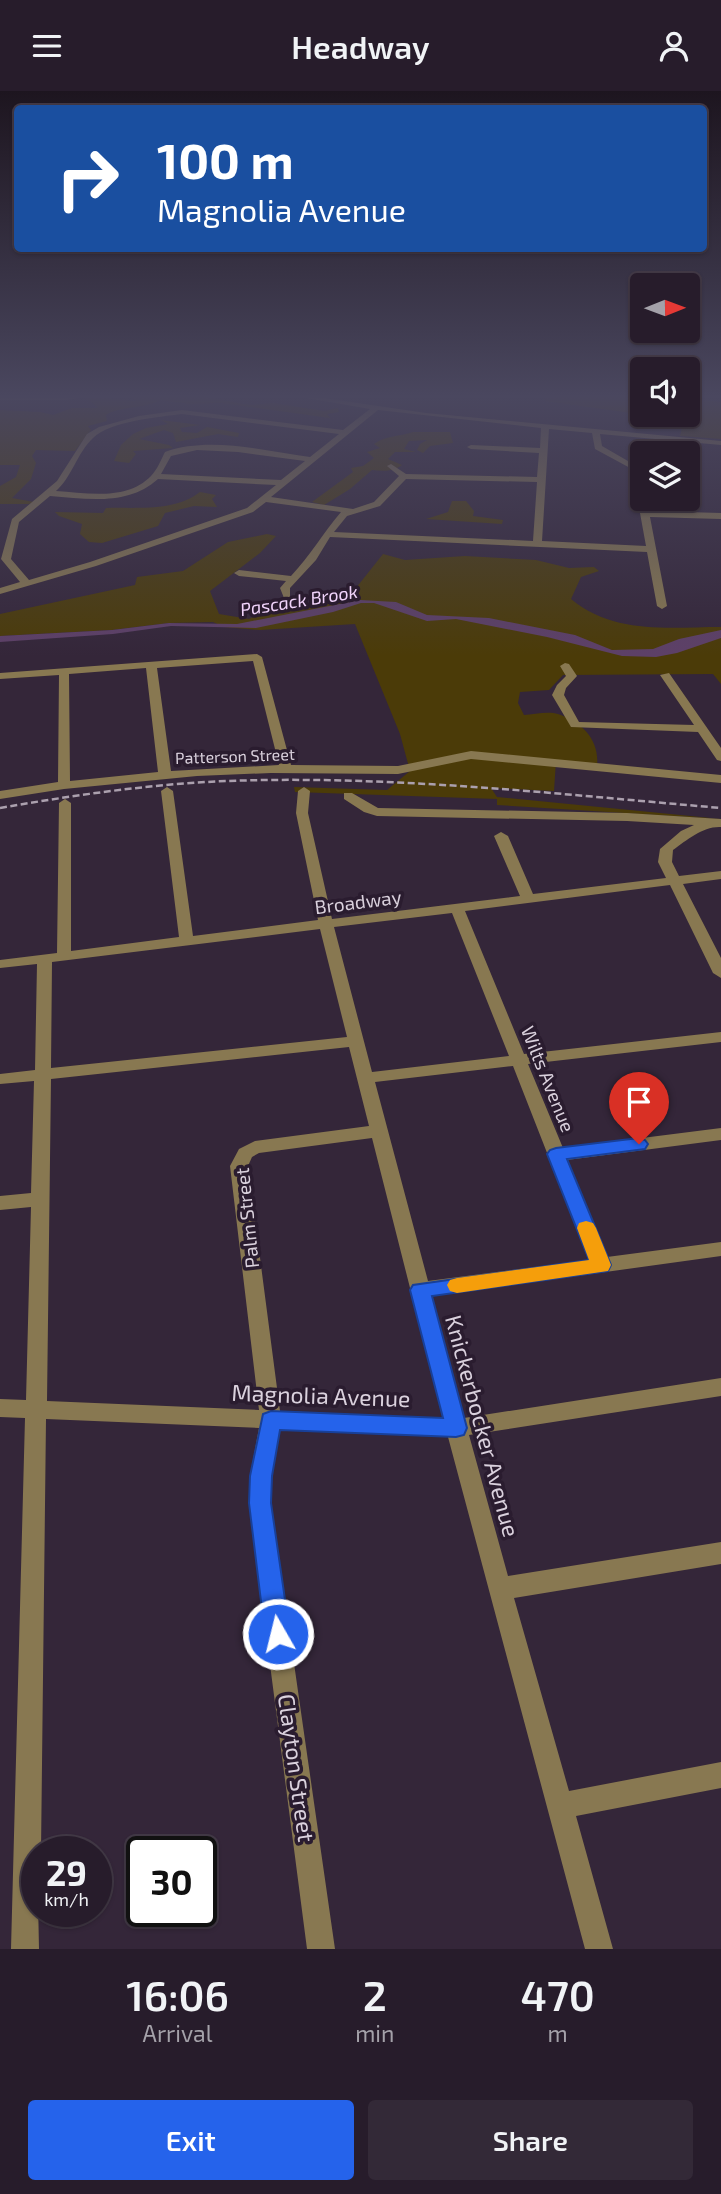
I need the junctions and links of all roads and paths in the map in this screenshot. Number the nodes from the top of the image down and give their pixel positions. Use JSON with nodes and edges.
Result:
{"nodes":[{"id":1,"x":60,"y":483,"type":"edge"},
{"id":2,"x":148,"y":483,"type":"edge"},
{"id":3,"x":263,"y":483,"type":"edge"},
{"id":4,"x":397,"y":483,"type":"edge"},
{"id":5,"x":541,"y":483,"type":"edge"},
{"id":6,"x":639,"y":483,"type":"edge"},
{"id":7,"x":284,"y":484,"type":"joint"},
{"id":8,"x":48,"y":493,"type":"junction"},
{"id":9,"x":265,"y":499,"type":"junction"},
{"id":10,"x":352,"y":511,"type":"junction"},
{"id":11,"x":645,"y":514,"type":"junction"},
{"id":12,"x":721,"y":516,"type":"edge"},
{"id":13,"x":1,"y":520,"type":"edge"},
{"id":14,"x":15,"y":521,"type":"junction"},
{"id":15,"x":327,"y":534,"type":"junction"},
{"id":16,"x":537,"y":544,"type":"junction"},
{"id":17,"x":652,"y":549,"type":"junction"},
{"id":18,"x":239,"y":573,"type":"dead end"},
{"id":19,"x":292,"y":579,"type":"junction"},
{"id":20,"x":27,"y":584,"type":"junction"},
{"id":21,"x":0,"y":591,"type":"edge"},
{"id":22,"x":287,"y":596,"type":"dead end"},
{"id":23,"x":662,"y":606,"type":"dead end"},
{"id":24,"x":151,"y":665,"type":"junction"},
{"id":25,"x":565,"y":666,"type":"dead end"},
{"id":26,"x":64,"y":671,"type":"junction"},
{"id":27,"x":665,"y":675,"type":"dead end"},
{"id":28,"x":0,"y":676,"type":"edge"},
{"id":29,"x":703,"y":733,"type":"junction"},
{"id":30,"x":721,"y":736,"type":"edge"},
{"id":31,"x":721,"y":757,"type":"edge"},
{"id":32,"x":286,"y":769,"type":"junction"},
{"id":33,"x":165,"y":775,"type":"junction"},
{"id":34,"x":721,"y":779,"type":"edge"},
{"id":35,"x":64,"y":785,"type":"junction"},
{"id":36,"x":167,"y":791,"type":"dead end"},
{"id":37,"x":304,"y":791,"type":"dead end"},
{"id":38,"x":0,"y":795,"type":"edge"},
{"id":39,"x":348,"y":796,"type":"dead end"},
{"id":40,"x":65,"y":803,"type":"dead end"},
{"id":41,"x":715,"y":823,"type":"edge"},
{"id":42,"x":501,"y":836,"type":"dead end"},
{"id":43,"x":721,"y":875,"type":"edge"},
{"id":44,"x":675,"y":879,"type":"junction"},
{"id":45,"x":528,"y":898,"type":"junction"},
{"id":46,"x":457,"y":908,"type":"junction"},
{"id":47,"x":326,"y":925,"type":"junction"},
{"id":48,"x":187,"y":942,"type":"junction"},
{"id":49,"x":715,"y":954,"type":"edge"},
{"id":50,"x":54,"y":959,"type":"junction"},
{"id":51,"x":0,"y":964,"type":"edge"},
{"id":52,"x":721,"y":973,"type":"edge"},
{"id":53,"x":721,"y":1037,"type":"edge"},
{"id":54,"x":356,"y":1041,"type":"junction"},
{"id":55,"x":518,"y":1060,"type":"junction"},
{"id":56,"x":41,"y":1075,"type":"junction"},
{"id":57,"x":365,"y":1078,"type":"junction"},
{"id":58,"x":0,"y":1079,"type":"edge"},
{"id":59,"x":379,"y":1131,"type":"junction"},
{"id":60,"x":721,"y":1134,"type":"edge"},
{"id":61,"x":556,"y":1154,"type":"junction"},
{"id":62,"x":41,"y":1199,"type":"junction"},
{"id":63,"x":0,"y":1203,"type":"edge"},
{"id":64,"x":721,"y":1249,"type":"edge"},
{"id":65,"x":601,"y":1265,"type":"junction"},
{"id":66,"x":420,"y":1290,"type":"junction"},
{"id":67,"x":721,"y":1387,"type":"edge"},
{"id":68,"x":0,"y":1408,"type":"edge"},
{"id":69,"x":37,"y":1410,"type":"junction"},
{"id":70,"x":271,"y":1420,"type":"junction"},
{"id":71,"x":456,"y":1428,"type":"junction"},
{"id":72,"x":721,"y":1553,"type":"edge"},
{"id":73,"x":500,"y":1589,"type":"junction"},
{"id":74,"x":721,"y":1775,"type":"edge"},
{"id":75,"x":560,"y":1806,"type":"junction"},
{"id":76,"x":25,"y":1949,"type":"edge"},
{"id":77,"x":321,"y":1949,"type":"edge"},
{"id":78,"x":599,"y":1949,"type":"edge"}],
"edges":[{"from":1,"to":8,"type":"street"},
{"from":2,"to":8,"type":"street"},
{"from":3,"to":7,"type":"street"},
{"from":4,"to":10,"type":"street"},
{"from":5,"to":16,"type":"street"},
{"from":6,"to":11,"type":"street"},
{"from":7,"to":9,"type":"street"},
{"from":8,"to":14,"type":"street"},
{"from":9,"to":10,"type":"street"},
{"from":9,"to":20,"type":"street"},
{"from":10,"to":15,"type":"street"},
{"from":11,"to":12,"type":"street"},
{"from":11,"to":17,"type":"street"},
{"from":13,"to":14,"type":"street"},
{"from":14,"to":20,"type":"street"},
{"from":15,"to":16,"type":"street"},
{"from":15,"to":19,"type":"street"},
{"from":16,"to":17,"type":"street"},
{"from":17,"to":23,"type":"street"},
{"from":18,"to":19,"type":"street"},
{"from":19,"to":22,"type":"street"},
{"from":20,"to":21,"type":"street"},
{"from":24,"to":26,"type":"street"},
{"from":24,"to":32,"type":"street"},
{"from":24,"to":33,"type":"street"},
{"from":25,"to":29,"type":"street"},
{"from":26,"to":28,"type":"street"},
{"from":26,"to":35,"type":"street"},
{"from":27,"to":29,"type":"street"},
{"from":29,"to":30,"type":"street"},
{"from":29,"to":31,"type":"street"},
{"from":32,"to":33,"type":"street","name":"Patterson Street"},
{"from":32,"to":34,"type":"street","name":"Patterson Street"},
{"from":33,"to":35,"type":"street","name":"Patterson Street"},
{"from":35,"to":38,"type":"street","name":"Patterson Street"},
{"from":36,"to":48,"type":"street"},
{"from":37,"to":47,"type":"street","name":"Knickerbocker Avenue"},
{"from":39,"to":41,"type":"street"},
{"from":40,"to":50,"type":"street"},
{"from":41,"to":44,"type":"street"},
{"from":42,"to":45,"type":"street"},
{"from":43,"to":44,"type":"street","name":"Broadway"},
{"from":44,"to":45,"type":"street","name":"Broadway"},
{"from":44,"to":49,"type":"street"},
{"from":45,"to":46,"type":"street","name":"Broadway"},
{"from":46,"to":47,"type":"street","name":"Broadway"},
{"from":46,"to":55,"type":"street","name":"Wilts Avenue"},
{"from":47,"to":48,"type":"street","name":"Broadway"},
{"from":47,"to":54,"type":"street","name":"Knickerbocker Avenue"},
{"from":48,"to":50,"type":"street","name":"Broadway"},
{"from":49,"to":52,"type":"street"},
{"from":50,"to":51,"type":"street","name":"Broadway"},
{"from":50,"to":56,"type":"street"},
{"from":53,"to":55,"type":"street"},
{"from":54,"to":56,"type":"street"},
{"from":54,"to":57,"type":"street","name":"Knickerbocker Avenue"},
{"from":55,"to":57,"type":"street"},
{"from":55,"to":61,"type":"street","name":"Wilts Avenue"},
{"from":56,"to":58,"type":"street"},
{"from":56,"to":62,"type":"street"},
{"from":57,"to":59,"type":"street","name":"Knickerbocker Avenue"},
{"from":59,"to":66,"type":"street","name":"Knickerbocker Avenue"},
{"from":59,"to":70,"type":"street","name":"Palm Street"},
{"from":60,"to":61,"type":"street"},
{"from":61,"to":65,"type":"street","name":"Wilts Avenue"},
{"from":62,"to":63,"type":"street"},
{"from":62,"to":69,"type":"street"},
{"from":64,"to":65,"type":"street"},
{"from":65,"to":66,"type":"street"},
{"from":66,"to":71,"type":"street","name":"Knickerbocker Avenue"},
{"from":67,"to":71,"type":"street","name":"Magnolia Avenue"},
{"from":68,"to":69,"type":"street","name":"Magnolia Avenue"},
{"from":69,"to":70,"type":"street","name":"Magnolia Avenue"},
{"from":69,"to":76,"type":"street"},
{"from":70,"to":71,"type":"street","name":"Magnolia Avenue"},
{"from":70,"to":77,"type":"street","name":"Clayton Street"},
{"from":71,"to":73,"type":"street","name":"Knickerbocker Avenue"},
{"from":72,"to":73,"type":"street"},
{"from":73,"to":75,"type":"street","name":"Knickerbocker Avenue"},
{"from":74,"to":75,"type":"street"},
{"from":75,"to":78,"type":"street","name":"Knickerbocker Avenue"}]}
